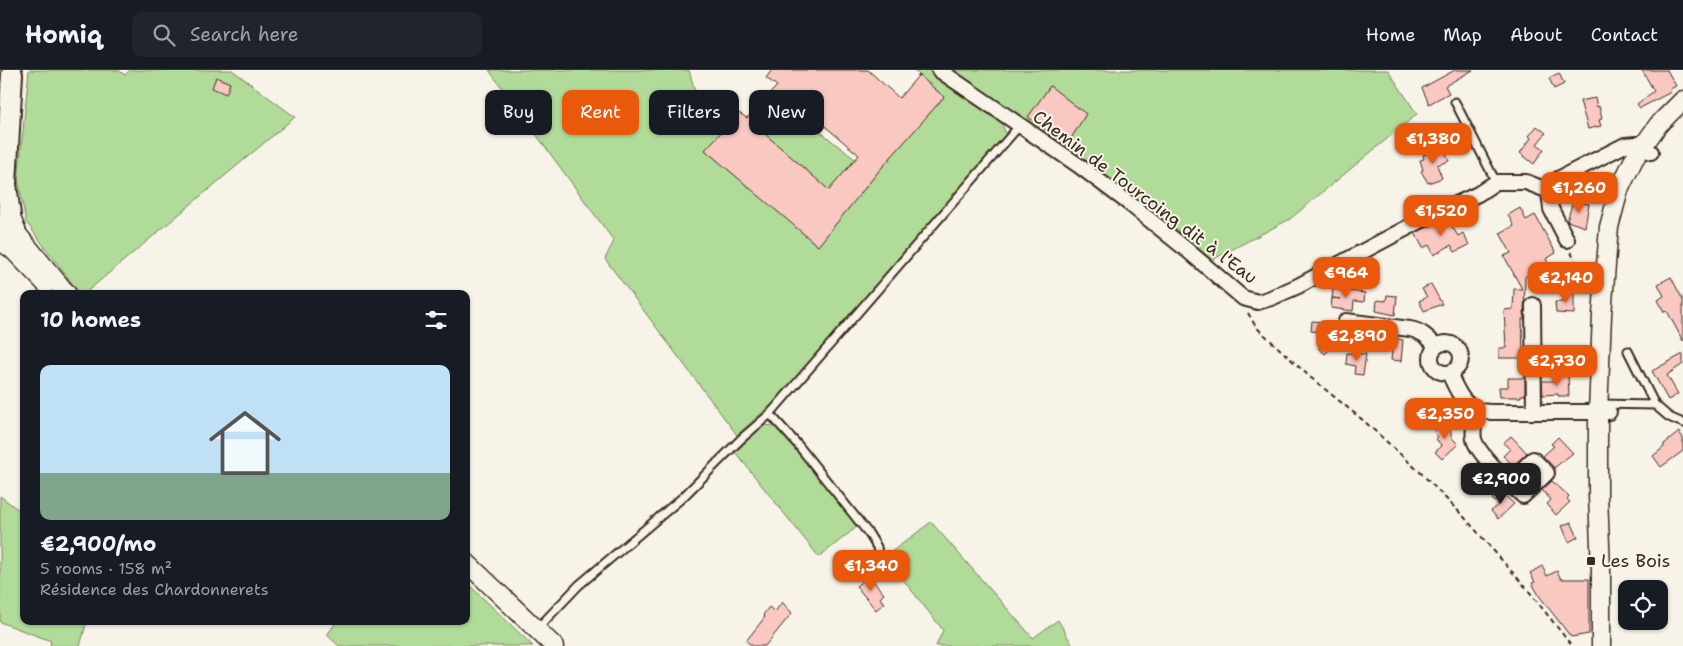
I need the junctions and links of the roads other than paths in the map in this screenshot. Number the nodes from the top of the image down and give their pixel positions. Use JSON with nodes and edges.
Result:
{"nodes":[{"id":1,"x":939,"y":70,"type":"edge"},
{"id":2,"x":12,"y":72,"type":"edge"},
{"id":3,"x":1455,"y":102,"type":"dead end"},
{"id":4,"x":1680,"y":104,"type":"edge"},
{"id":5,"x":0,"y":121,"type":"edge"},
{"id":6,"x":1020,"y":125,"type":"junction"},
{"id":7,"x":1646,"y":149,"type":"junction"},
{"id":8,"x":1496,"y":182,"type":"junction"},
{"id":9,"x":1548,"y":191,"type":"junction"},
{"id":10,"x":6,"y":203,"type":"edge"},
{"id":11,"x":0,"y":235,"type":"edge"},
{"id":12,"x":1566,"y":240,"type":"road end"},
{"id":13,"x":0,"y":241,"type":"edge"},
{"id":14,"x":1605,"y":283,"type":"junction"},
{"id":15,"x":51,"y":290,"type":"edge"},
{"id":16,"x":64,"y":290,"type":"edge"},
{"id":17,"x":1533,"y":305,"type":"dead end"},
{"id":18,"x":1371,"y":324,"type":"dead end"},
{"id":19,"x":1436,"y":346,"type":"junction"},
{"id":20,"x":1628,"y":351,"type":"dead end"},
{"id":21,"x":1449,"y":373,"type":"junction"},
{"id":22,"x":1655,"y":405,"type":"junction"},
{"id":23,"x":1604,"y":408,"type":"junction"},
{"id":24,"x":1477,"y":411,"type":"junction"},
{"id":25,"x":1534,"y":412,"type":"junction"},
{"id":26,"x":770,"y":414,"type":"junction"},
{"id":27,"x":1683,"y":423,"type":"edge"},
{"id":28,"x":1509,"y":482,"type":"dead end"},
{"id":29,"x":879,"y":562,"type":"dead end"},
{"id":30,"x":470,"y":566,"type":"edge"},
{"id":31,"x":536,"y":629,"type":"junction"},
{"id":32,"x":554,"y":646,"type":"edge"},
{"id":33,"x":1601,"y":646,"type":"edge"}],
"edges":[{"from":1,"to":6,"type":"street","name":"Chemin de Tourcoing dit à l'Eau"},
{"from":2,"to":5,"type":"main road"},
{"from":2,"to":10,"type":"main road"},
{"from":3,"to":8,"type":"lane"},
{"from":4,"to":7,"type":"street"},
{"from":6,"to":8,"type":"street","name":"Chemin de Tourcoing dit à l'Eau"},
{"from":6,"to":26,"type":"lane"},
{"from":7,"to":9,"type":"street"},
{"from":7,"to":14,"type":"street"},
{"from":8,"to":9,"type":"street"},
{"from":9,"to":12,"type":"street"},
{"from":10,"to":11,"type":"main road"},
{"from":10,"to":16,"type":"street"},
{"from":13,"to":15,"type":"street"},
{"from":14,"to":23,"type":"street"},
{"from":14,"to":23,"type":"street"},
{"from":17,"to":25,"type":"street"},
{"from":18,"to":19,"type":"street"},
{"from":19,"to":21,"type":"street"},
{"from":19,"to":21,"type":"street"},
{"from":20,"to":22,"type":"lane"},
{"from":21,"to":24,"type":"street"},
{"from":22,"to":23,"type":"lane"},
{"from":22,"to":27,"type":"lane"},
{"from":23,"to":25,"type":"street"},
{"from":23,"to":33,"type":"street"},
{"from":24,"to":25,"type":"street"},
{"from":24,"to":28,"type":"street"},
{"from":26,"to":29,"type":"lane"},
{"from":26,"to":31,"type":"lane"},
{"from":30,"to":31,"type":"street"},
{"from":31,"to":32,"type":"street"}]}
